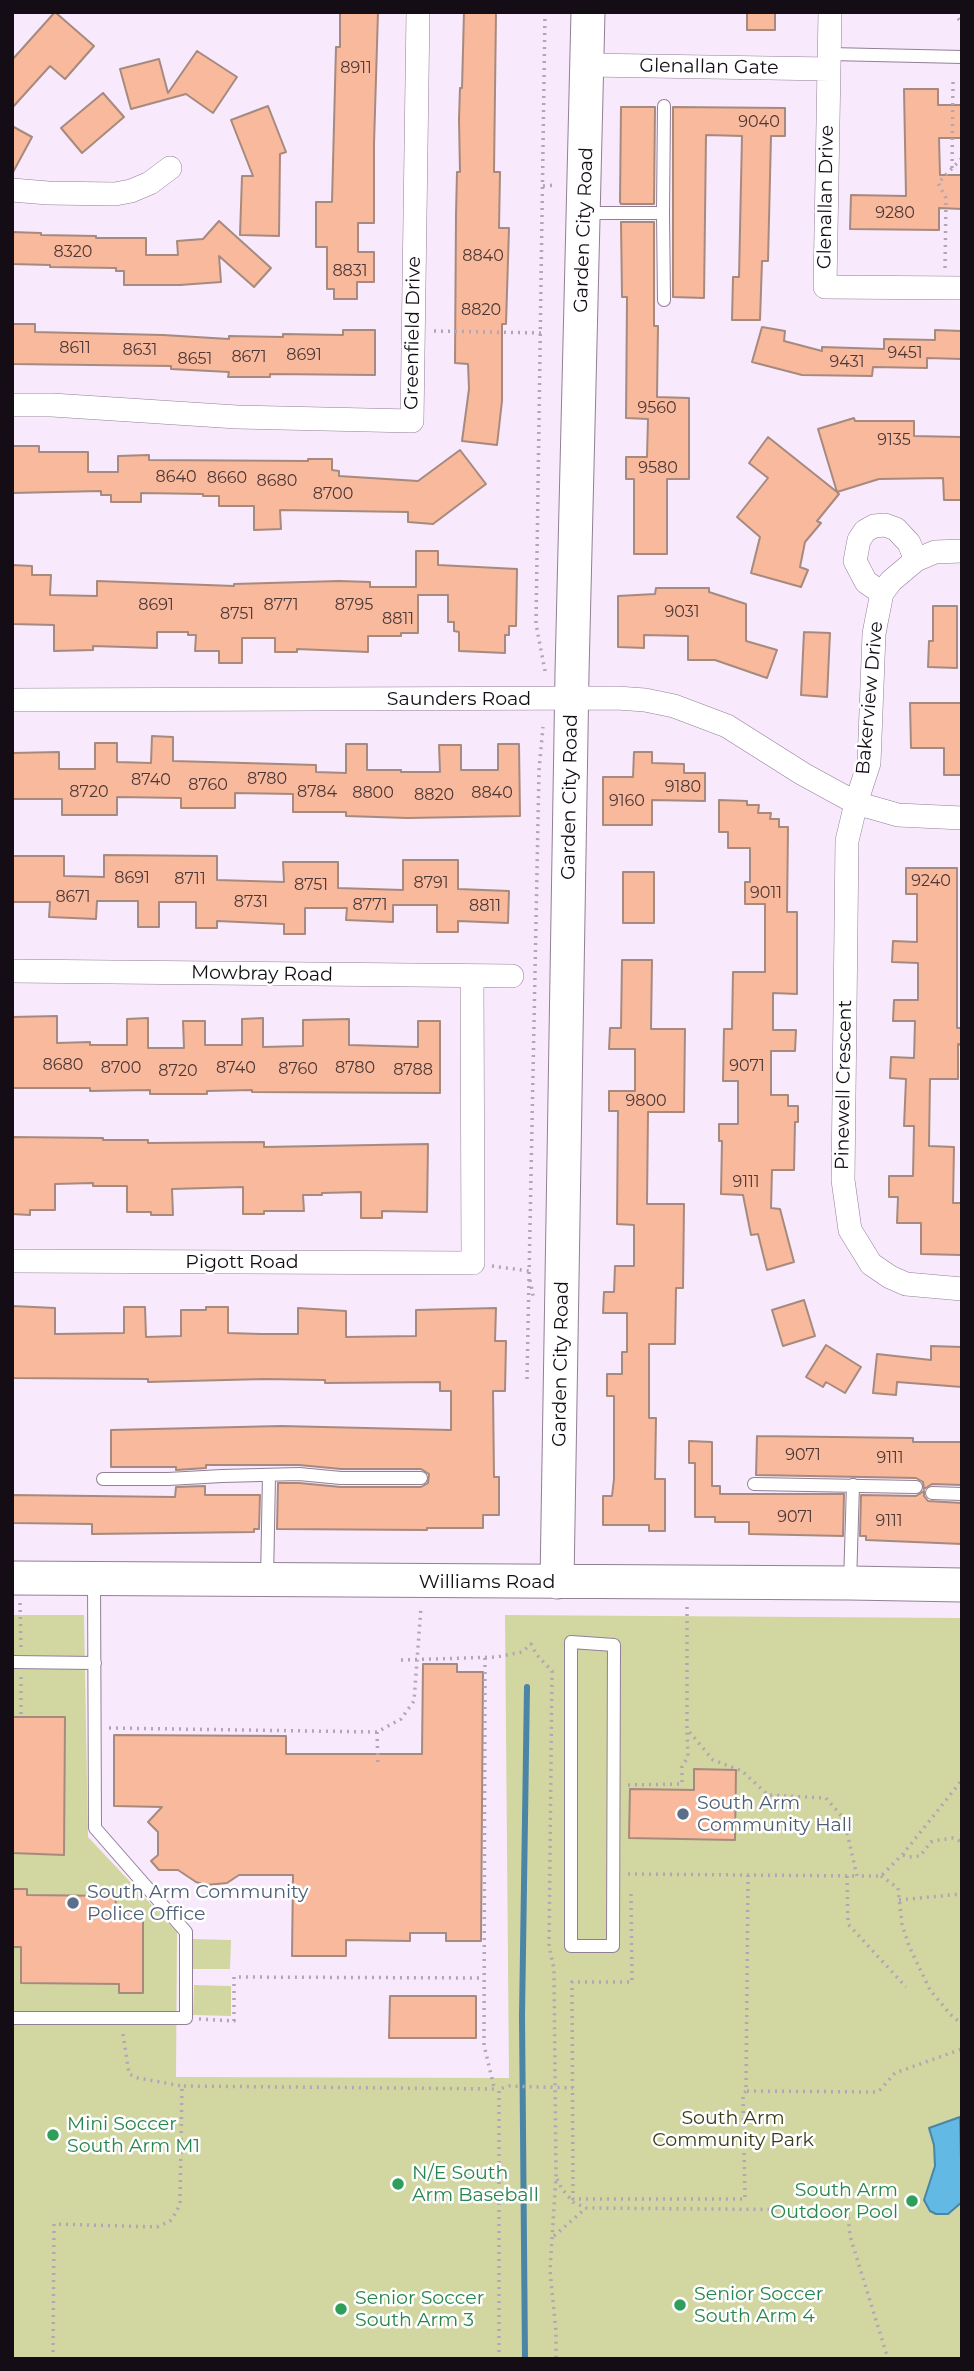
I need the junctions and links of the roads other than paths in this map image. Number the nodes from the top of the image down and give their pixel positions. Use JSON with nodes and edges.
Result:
{"nodes":[{"id":1,"x":418,"y":12,"type":"edge"},
{"id":2,"x":588,"y":12,"type":"edge"},
{"id":3,"x":830,"y":12,"type":"edge"},
{"id":4,"x":962,"y":57,"type":"edge"},
{"id":5,"x":829,"y":62,"type":"junction"},
{"id":6,"x":588,"y":65,"type":"junction"},
{"id":7,"x":664,"y":106,"type":"dead end"},
{"id":8,"x":170,"y":168,"type":"dead end"},
{"id":9,"x":12,"y":190,"type":"edge"},
{"id":10,"x":584,"y":212,"type":"junction"},
{"id":11,"x":663,"y":212,"type":"junction"},
{"id":12,"x":962,"y":288,"type":"edge"},
{"id":13,"x":664,"y":300,"type":"dead end"},
{"id":14,"x":12,"y":405,"type":"edge"},
{"id":15,"x":962,"y":551,"type":"edge"},
{"id":16,"x":916,"y":560,"type":"junction"},
{"id":17,"x":882,"y":593,"type":"junction"},
{"id":18,"x":572,"y":699,"type":"junction"},
{"id":19,"x":12,"y":700,"type":"edge"},
{"id":20,"x":856,"y":803,"type":"junction"},
{"id":21,"x":962,"y":818,"type":"edge"},
{"id":22,"x":12,"y":971,"type":"edge"},
{"id":23,"x":472,"y":976,"type":"junction"},
{"id":24,"x":512,"y":976,"type":"dead end"},
{"id":25,"x":12,"y":1261,"type":"edge"},
{"id":26,"x":962,"y":1289,"type":"edge"},
{"id":27,"x":269,"y":1475,"type":"junction"},
{"id":28,"x":421,"y":1478,"type":"dead end"},
{"id":29,"x":103,"y":1479,"type":"dead end"},
{"id":30,"x":754,"y":1484,"type":"dead end"},
{"id":31,"x":853,"y":1485,"type":"junction"},
{"id":32,"x":916,"y":1487,"type":"dead end"},
{"id":33,"x":932,"y":1493,"type":"dead end"},
{"id":34,"x":962,"y":1494,"type":"edge"},
{"id":35,"x":12,"y":1578,"type":"edge"},
{"id":36,"x":94,"y":1579,"type":"junction"},
{"id":37,"x":267,"y":1580,"type":"junction"},
{"id":38,"x":557,"y":1582,"type":"junction"},
{"id":39,"x":850,"y":1583,"type":"junction"},
{"id":40,"x":962,"y":1585,"type":"edge"},
{"id":41,"x":12,"y":1662,"type":"edge"},
{"id":42,"x":95,"y":1663,"type":"junction"},
{"id":43,"x":613,"y":1874,"type":"joint"},
{"id":44,"x":12,"y":2018,"type":"edge"}],
"edges":[{"from":1,"to":14,"type":"street","name":"Greenfield Drive"},
{"from":2,"to":6,"type":"street","name":"Garden City Road"},
{"from":3,"to":5,"type":"street","name":"Glenallan Drive"},
{"from":4,"to":5,"type":"lane"},
{"from":5,"to":6,"type":"street","name":"Glenallan Gate"},
{"from":5,"to":12,"type":"street","name":"Glenallan Drive"},
{"from":6,"to":10,"type":"street","name":"Garden City Road"},
{"from":7,"to":11,"type":"lane"},
{"from":8,"to":9,"type":"street"},
{"from":10,"to":11,"type":"lane"},
{"from":10,"to":18,"type":"street","name":"Garden City Road"},
{"from":11,"to":13,"type":"lane"},
{"from":15,"to":16,"type":"street"},
{"from":16,"to":17,"type":"street"},
{"from":16,"to":17,"type":"street"},
{"from":17,"to":20,"type":"street","name":"Bakerview Drive"},
{"from":18,"to":19,"type":"street","name":"Saunders Road"},
{"from":18,"to":20,"type":"street","name":"Saunders Road"},
{"from":18,"to":38,"type":"street","name":"Garden City Road"},
{"from":20,"to":21,"type":"street","name":"Saunders Road"},
{"from":20,"to":26,"type":"street","name":"Pinewell Crescent"},
{"from":22,"to":23,"type":"street","name":"Mowbray Road"},
{"from":23,"to":24,"type":"street","name":"Mowbray Road"},
{"from":23,"to":25,"type":"street","name":"Pigott Road"},
{"from":27,"to":28,"type":"lane"},
{"from":27,"to":29,"type":"lane"},
{"from":27,"to":37,"type":"lane"},
{"from":30,"to":31,"type":"lane"},
{"from":31,"to":32,"type":"lane"},
{"from":31,"to":39,"type":"lane"},
{"from":33,"to":34,"type":"lane"},
{"from":35,"to":36,"type":"street","name":"Williams Road"},
{"from":36,"to":37,"type":"street","name":"Williams Road"},
{"from":36,"to":42,"type":"lane"},
{"from":37,"to":38,"type":"street","name":"Williams Road"},
{"from":38,"to":39,"type":"street","name":"Williams Road"},
{"from":39,"to":40,"type":"street","name":"Williams Road"},
{"from":41,"to":42,"type":"lane"},
{"from":42,"to":44,"type":"lane"},
{"from":43,"to":43,"type":"lane"}]}
